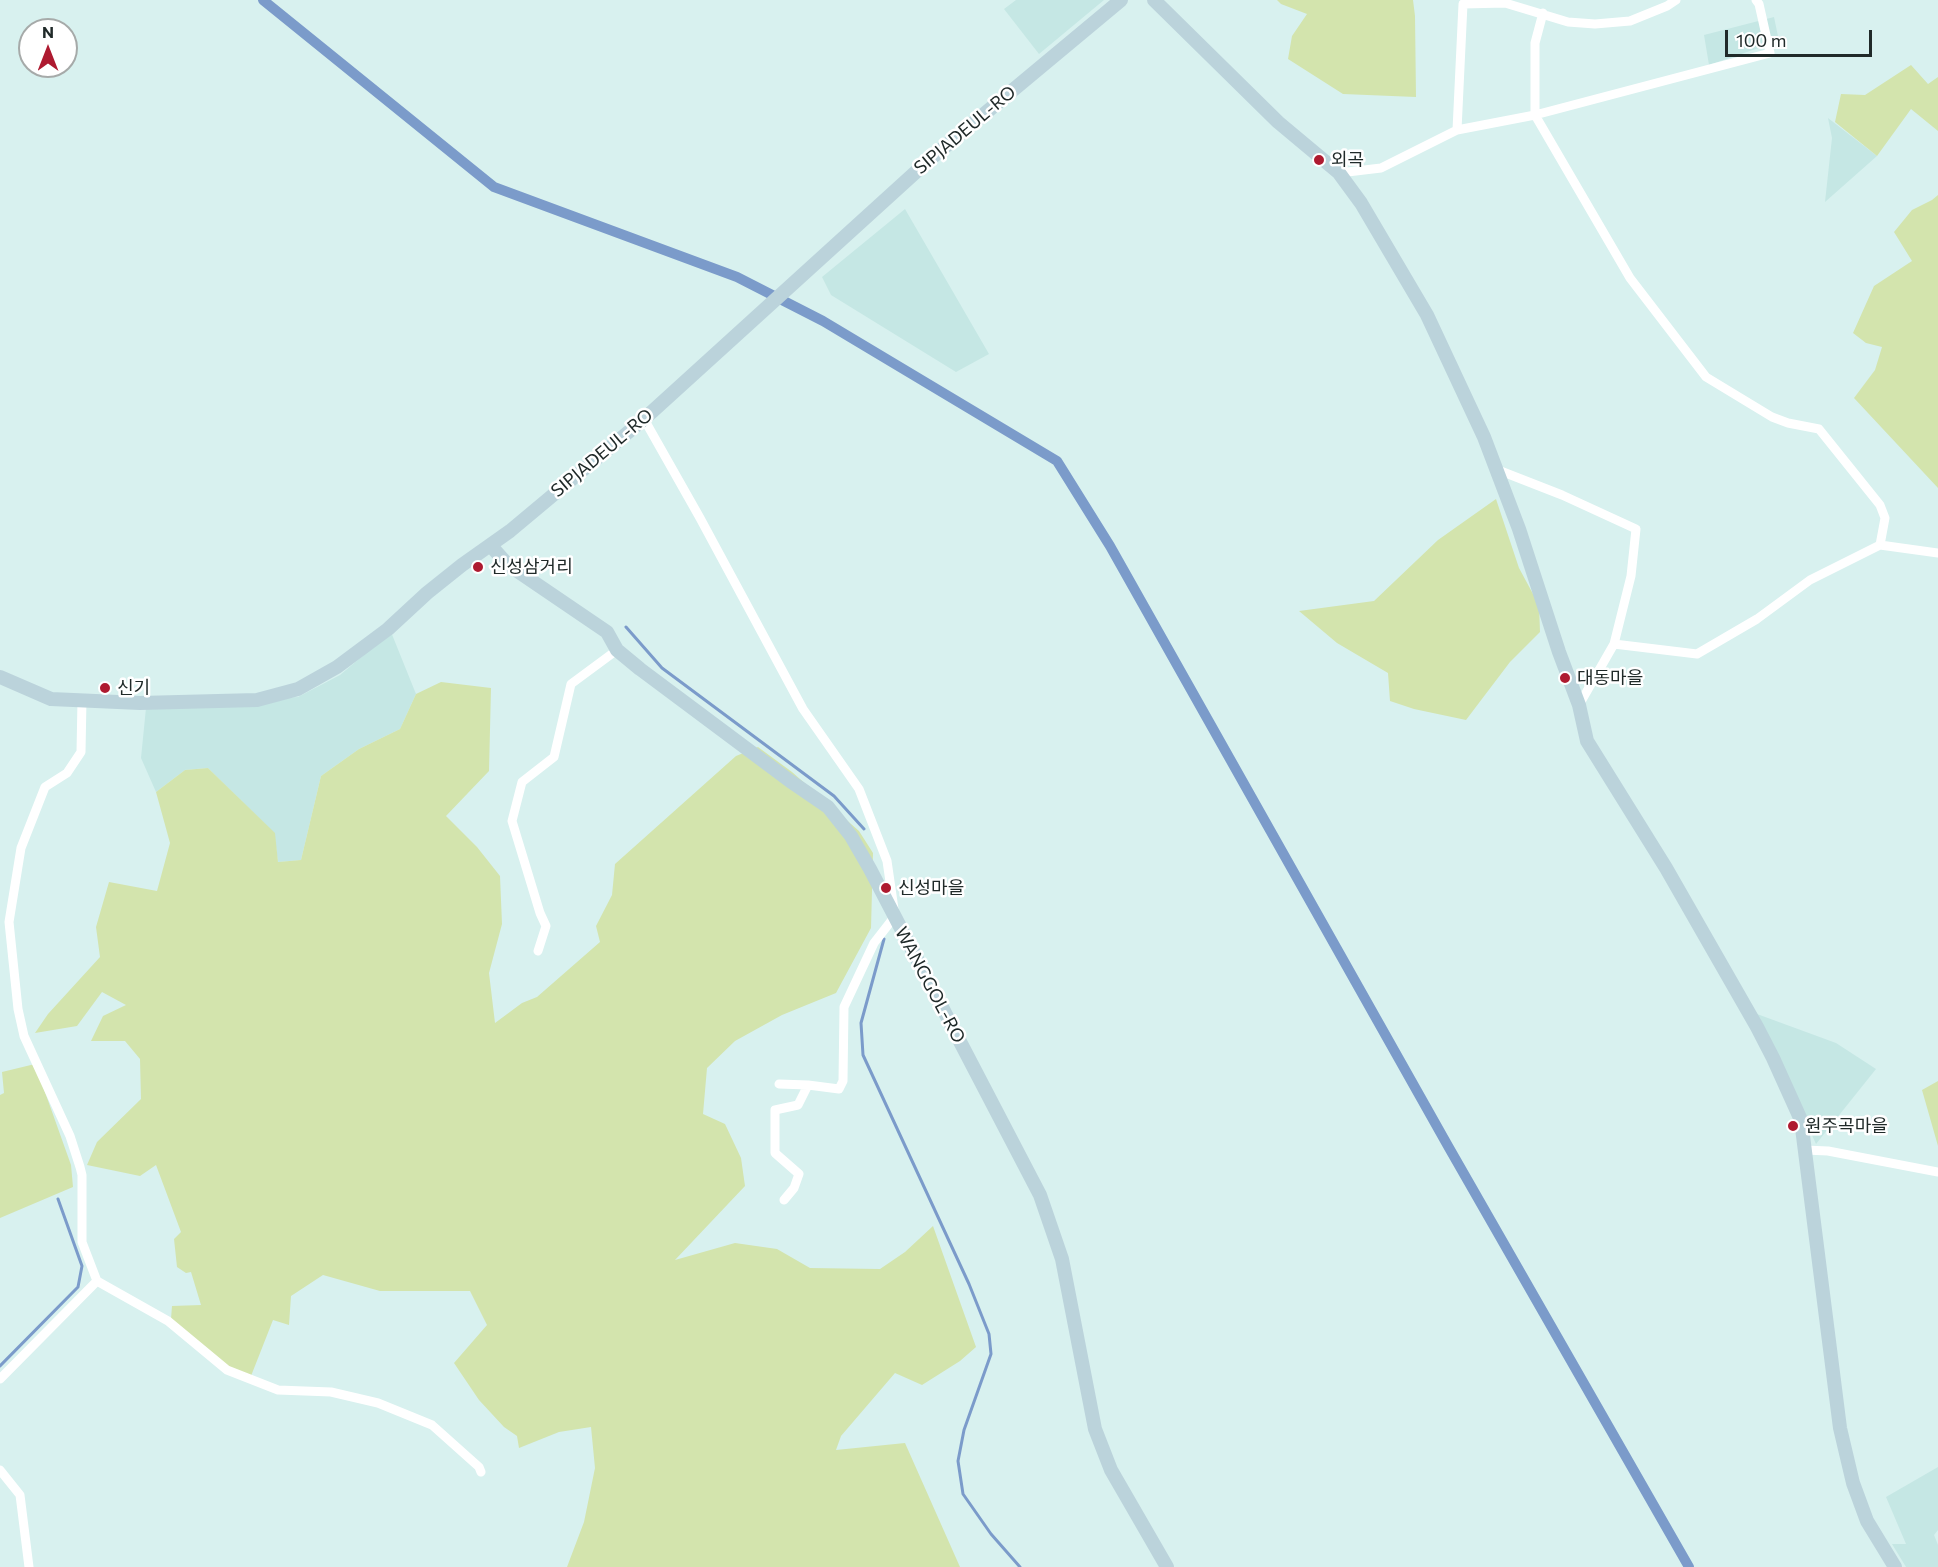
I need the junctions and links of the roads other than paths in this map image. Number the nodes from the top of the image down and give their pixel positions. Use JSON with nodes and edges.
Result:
{"nodes":[{"id":1,"x":1121,"y":0,"type":"edge"},
{"id":2,"x":1154,"y":0,"type":"edge"},
{"id":3,"x":1676,"y":0,"type":"edge"},
{"id":4,"x":1756,"y":0,"type":"edge"},
{"id":5,"x":1505,"y":2,"type":"edge"},
{"id":6,"x":1543,"y":13,"type":"junction"},
{"id":7,"x":1535,"y":116,"type":"junction"},
{"id":8,"x":1457,"y":130,"type":"junction"},
{"id":9,"x":1339,"y":173,"type":"junction"},
{"id":10,"x":644,"y":419,"type":"junction"},
{"id":11,"x":1498,"y":470,"type":"junction"},
{"id":12,"x":1880,"y":545,"type":"junction"},
{"id":13,"x":490,"y":546,"type":"junction"},
{"id":14,"x":1938,"y":553,"type":"edge"},
{"id":15,"x":1614,"y":644,"type":"junction"},
{"id":16,"x":617,"y":650,"type":"junction"},
{"id":17,"x":0,"y":677,"type":"edge"},
{"id":18,"x":82,"y":700,"type":"junction"},
{"id":19,"x":1579,"y":705,"type":"junction"},
{"id":20,"x":895,"y":916,"type":"junction"},
{"id":21,"x":538,"y":951,"type":"dead end"},
{"id":22,"x":779,"y":1084,"type":"dead end"},
{"id":23,"x":808,"y":1085,"type":"junction"},
{"id":24,"x":1805,"y":1150,"type":"junction"},
{"id":25,"x":1938,"y":1172,"type":"edge"},
{"id":26,"x":784,"y":1200,"type":"dead end"},
{"id":27,"x":97,"y":1281,"type":"junction"},
{"id":28,"x":0,"y":1379,"type":"edge"},
{"id":29,"x":0,"y":1470,"type":"edge"},
{"id":30,"x":481,"y":1472,"type":"dead end"},
{"id":31,"x":29,"y":1567,"type":"edge"},
{"id":32,"x":1167,"y":1567,"type":"edge"},
{"id":33,"x":1895,"y":1567,"type":"edge"}],
"edges":[{"from":1,"to":10,"type":"street","name":"SIPJADEUL-RO"},
{"from":2,"to":9,"type":"street"},
{"from":3,"to":6,"type":"street"},
{"from":4,"to":7,"type":"street"},
{"from":5,"to":6,"type":"street"},
{"from":5,"to":8,"type":"street"},
{"from":6,"to":7,"type":"street"},
{"from":7,"to":8,"type":"street"},
{"from":7,"to":12,"type":"street"},
{"from":8,"to":9,"type":"street"},
{"from":9,"to":11,"type":"street"},
{"from":10,"to":13,"type":"street","name":"SIPJADEUL-RO"},
{"from":10,"to":20,"type":"street"},
{"from":11,"to":15,"type":"street"},
{"from":11,"to":19,"type":"street"},
{"from":12,"to":14,"type":"street"},
{"from":12,"to":15,"type":"street"},
{"from":13,"to":16,"type":"street","name":"WANGGOL-RO"},
{"from":13,"to":18,"type":"street","name":"SIPJADEUL-RO"},
{"from":15,"to":19,"type":"street"},
{"from":16,"to":20,"type":"street","name":"WANGGOL-RO"},
{"from":16,"to":21,"type":"street"},
{"from":17,"to":18,"type":"street","name":"SIPJADEUL-RO"},
{"from":18,"to":27,"type":"street"},
{"from":19,"to":24,"type":"street"},
{"from":20,"to":23,"type":"street"},
{"from":20,"to":32,"type":"street","name":"WANGGOL-RO"},
{"from":22,"to":23,"type":"street"},
{"from":23,"to":26,"type":"street"},
{"from":24,"to":25,"type":"street"},
{"from":24,"to":33,"type":"street"},
{"from":27,"to":28,"type":"street"},
{"from":27,"to":30,"type":"street"},
{"from":29,"to":31,"type":"street"}]}
